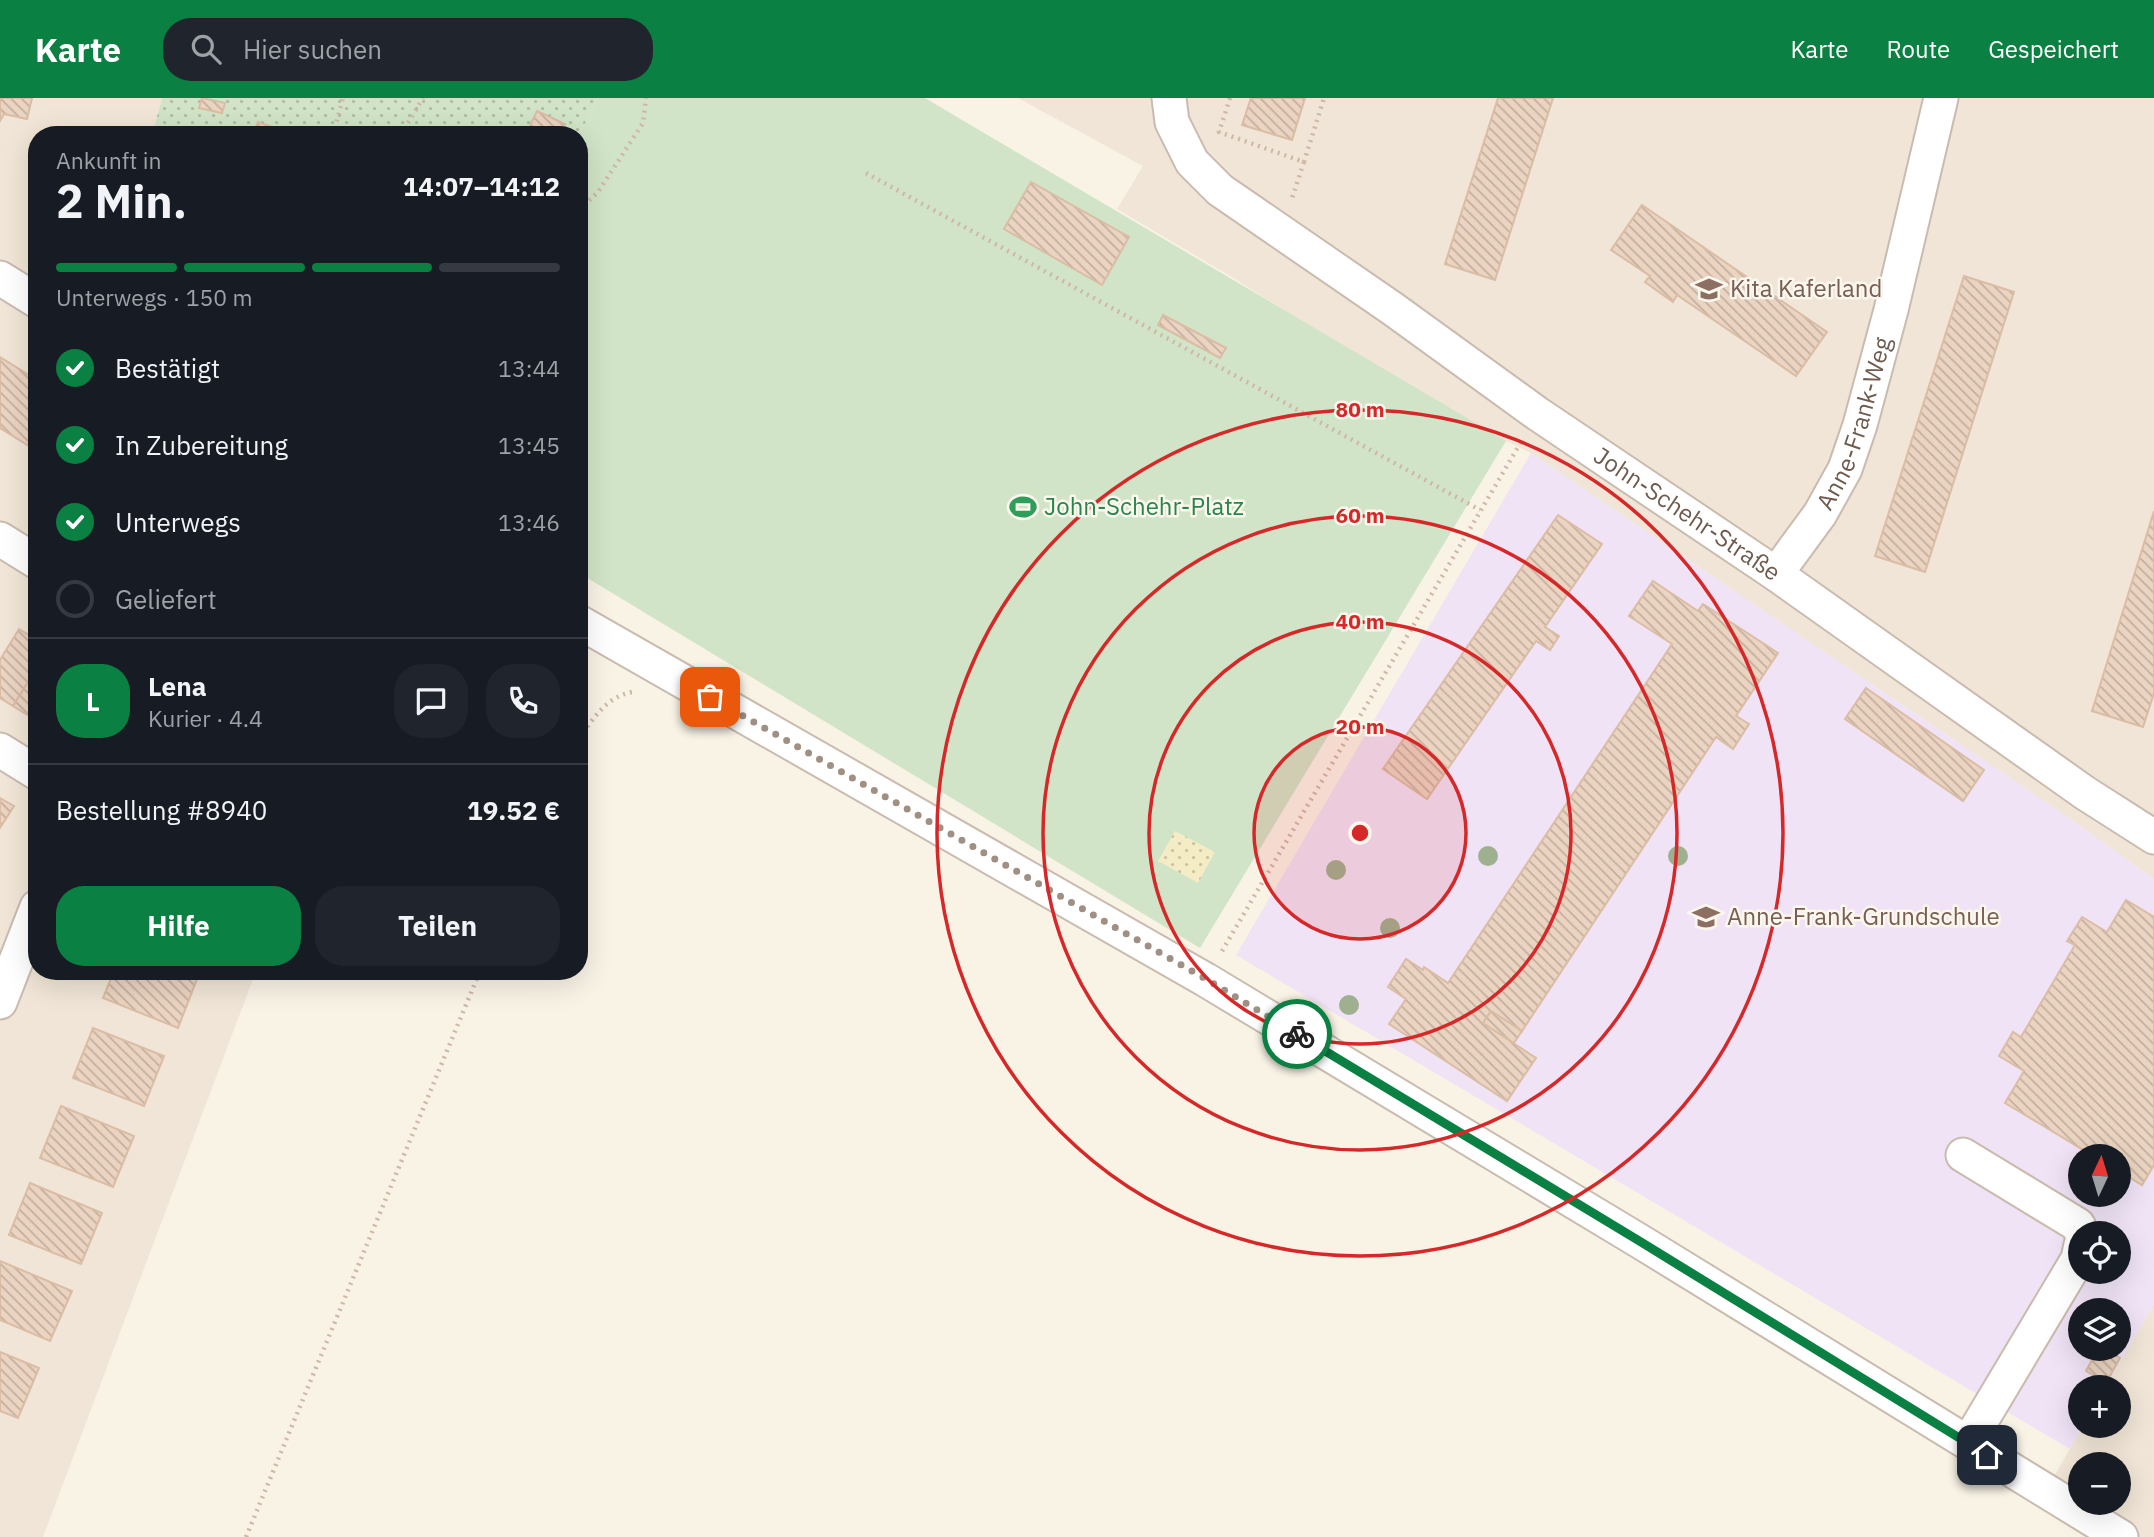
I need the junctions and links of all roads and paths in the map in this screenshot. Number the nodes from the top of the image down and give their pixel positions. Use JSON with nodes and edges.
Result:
{"nodes":[{"id":1,"x":343,"y":98,"type":"edge"},
{"id":2,"x":423,"y":98,"type":"edge"},
{"id":3,"x":646,"y":98,"type":"edge"},
{"id":4,"x":1169,"y":98,"type":"edge"},
{"id":5,"x":1230,"y":98,"type":"edge"},
{"id":6,"x":1324,"y":98,"type":"edge"},
{"id":7,"x":1941,"y":98,"type":"edge"},
{"id":8,"x":335,"y":126,"type":"edge"},
{"id":9,"x":406,"y":126,"type":"edge"},
{"id":10,"x":1304,"y":162,"type":"junction"},
{"id":11,"x":866,"y":173,"type":"dead end"},
{"id":12,"x":588,"y":201,"type":"edge"},
{"id":13,"x":1290,"y":206,"type":"dead end"},
{"id":14,"x":0,"y":278,"type":"edge"},
{"id":15,"x":28,"y":295,"type":"edge"},
{"id":16,"x":1524,"y":439,"type":"dead end"},
{"id":17,"x":1480,"y":510,"type":"junction"},
{"id":18,"x":0,"y":539,"type":"edge"},
{"id":19,"x":28,"y":556,"type":"edge"},
{"id":20,"x":1776,"y":574,"type":"junction"},
{"id":21,"x":588,"y":627,"type":"edge"},
{"id":22,"x":639,"y":691,"type":"dead end"},
{"id":23,"x":588,"y":726,"type":"edge"},
{"id":24,"x":0,"y":750,"type":"edge"},
{"id":25,"x":28,"y":767,"type":"edge"},
{"id":26,"x":2154,"y":837,"type":"edge"},
{"id":27,"x":28,"y":921,"type":"edge"},
{"id":28,"x":9,"y":951,"type":"edge"},
{"id":29,"x":1206,"y":979,"type":"junction"},
{"id":30,"x":476,"y":980,"type":"edge"},
{"id":31,"x":0,"y":1002,"type":"edge"},
{"id":32,"x":1963,"y":1155,"type":"dead end"},
{"id":33,"x":2073,"y":1221,"type":"edge"},
{"id":34,"x":2068,"y":1276,"type":"edge"},
{"id":35,"x":1968,"y":1443,"type":"junction"},
{"id":36,"x":246,"y":1537,"type":"edge"},
{"id":37,"x":2121,"y":1537,"type":"edge"}],
"edges":[{"from":1,"to":8,"type":"path"},
{"from":2,"to":9,"type":"path"},
{"from":3,"to":12,"type":"path"},
{"from":4,"to":20,"type":"street","name":"John-Schehr-Straße"},
{"from":5,"to":10,"type":"path"},
{"from":6,"to":10,"type":"path"},
{"from":7,"to":20,"type":"street","name":"Anne-Frank-Weg"},
{"from":10,"to":13,"type":"path"},
{"from":11,"to":17,"type":"path"},
{"from":14,"to":15,"type":"street"},
{"from":16,"to":17,"type":"path"},
{"from":17,"to":29,"type":"path"},
{"from":18,"to":19,"type":"street"},
{"from":20,"to":26,"type":"street","name":"John-Schehr-Straße"},
{"from":21,"to":29,"type":"street"},
{"from":22,"to":23,"type":"path"},
{"from":24,"to":25,"type":"street"},
{"from":27,"to":28,"type":"street"},
{"from":28,"to":31,"type":"street"},
{"from":29,"to":35,"type":"street"},
{"from":30,"to":36,"type":"path"},
{"from":32,"to":33,"type":"street"},
{"from":34,"to":35,"type":"street"},
{"from":35,"to":37,"type":"street"}]}
